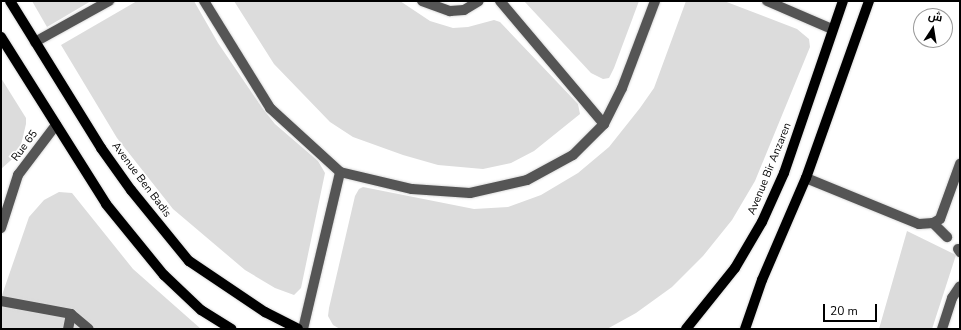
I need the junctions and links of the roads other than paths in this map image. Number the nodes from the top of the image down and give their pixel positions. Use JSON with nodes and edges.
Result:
{"nodes":[{"id":1,"x":10,"y":1,"type":"edge"},
{"id":2,"x":109,"y":1,"type":"edge"},
{"id":3,"x":204,"y":1,"type":"edge"},
{"id":4,"x":422,"y":1,"type":"edge"},
{"id":5,"x":479,"y":1,"type":"edge"},
{"id":6,"x":500,"y":1,"type":"edge"},
{"id":7,"x":655,"y":1,"type":"edge"},
{"id":8,"x":767,"y":1,"type":"edge"},
{"id":9,"x":843,"y":1,"type":"edge"},
{"id":10,"x":869,"y":1,"type":"edge"},
{"id":11,"x":832,"y":30,"type":"junction"},
{"id":12,"x":1,"y":37,"type":"edge"},
{"id":13,"x":35,"y":42,"type":"junction"},
{"id":14,"x":604,"y":124,"type":"junction"},
{"id":15,"x":56,"y":125,"type":"junction"},
{"id":16,"x":960,"y":164,"type":"edge"},
{"id":17,"x":340,"y":172,"type":"junction"},
{"id":18,"x":806,"y":178,"type":"junction"},
{"id":19,"x":933,"y":223,"type":"junction"},
{"id":20,"x":1,"y":228,"type":"edge"},
{"id":21,"x":946,"y":237,"type":"dead end"},
{"id":22,"x":960,"y":286,"type":"edge"},
{"id":23,"x":1,"y":301,"type":"edge"},
{"id":24,"x":71,"y":314,"type":"junction"},
{"id":25,"x":68,"y":329,"type":"edge"},
{"id":26,"x":89,"y":329,"type":"edge"},
{"id":27,"x":232,"y":329,"type":"edge"},
{"id":28,"x":298,"y":329,"type":"edge"},
{"id":29,"x":303,"y":329,"type":"edge"},
{"id":30,"x":686,"y":329,"type":"edge"},
{"id":31,"x":745,"y":329,"type":"edge"},
{"id":32,"x":942,"y":329,"type":"edge"}],
"edges":[{"from":1,"to":13,"type":"main road","name":"Avenue Ben Badis"},
{"from":2,"to":13,"type":"street"},
{"from":3,"to":17,"type":"street"},
{"from":4,"to":5,"type":"street"},
{"from":6,"to":14,"type":"street"},
{"from":7,"to":14,"type":"street"},
{"from":8,"to":11,"type":"street"},
{"from":9,"to":11,"type":"main road","name":"Avenue Bir Anzaren"},
{"from":10,"to":18,"type":"main road"},
{"from":11,"to":30,"type":"main road","name":"Avenue Bir Anzaren"},
{"from":12,"to":15,"type":"main road"},
{"from":13,"to":28,"type":"main road","name":"Avenue Ben Badis"},
{"from":14,"to":17,"type":"street"},
{"from":15,"to":20,"type":"street","name":"Rue 65"},
{"from":15,"to":27,"type":"main road"},
{"from":16,"to":19,"type":"street"},
{"from":17,"to":29,"type":"street"},
{"from":18,"to":19,"type":"street"},
{"from":18,"to":31,"type":"main road"},
{"from":19,"to":21,"type":"street"},
{"from":22,"to":32,"type":"street"},
{"from":23,"to":24,"type":"street"},
{"from":24,"to":25,"type":"street"},
{"from":24,"to":26,"type":"street"}]}
